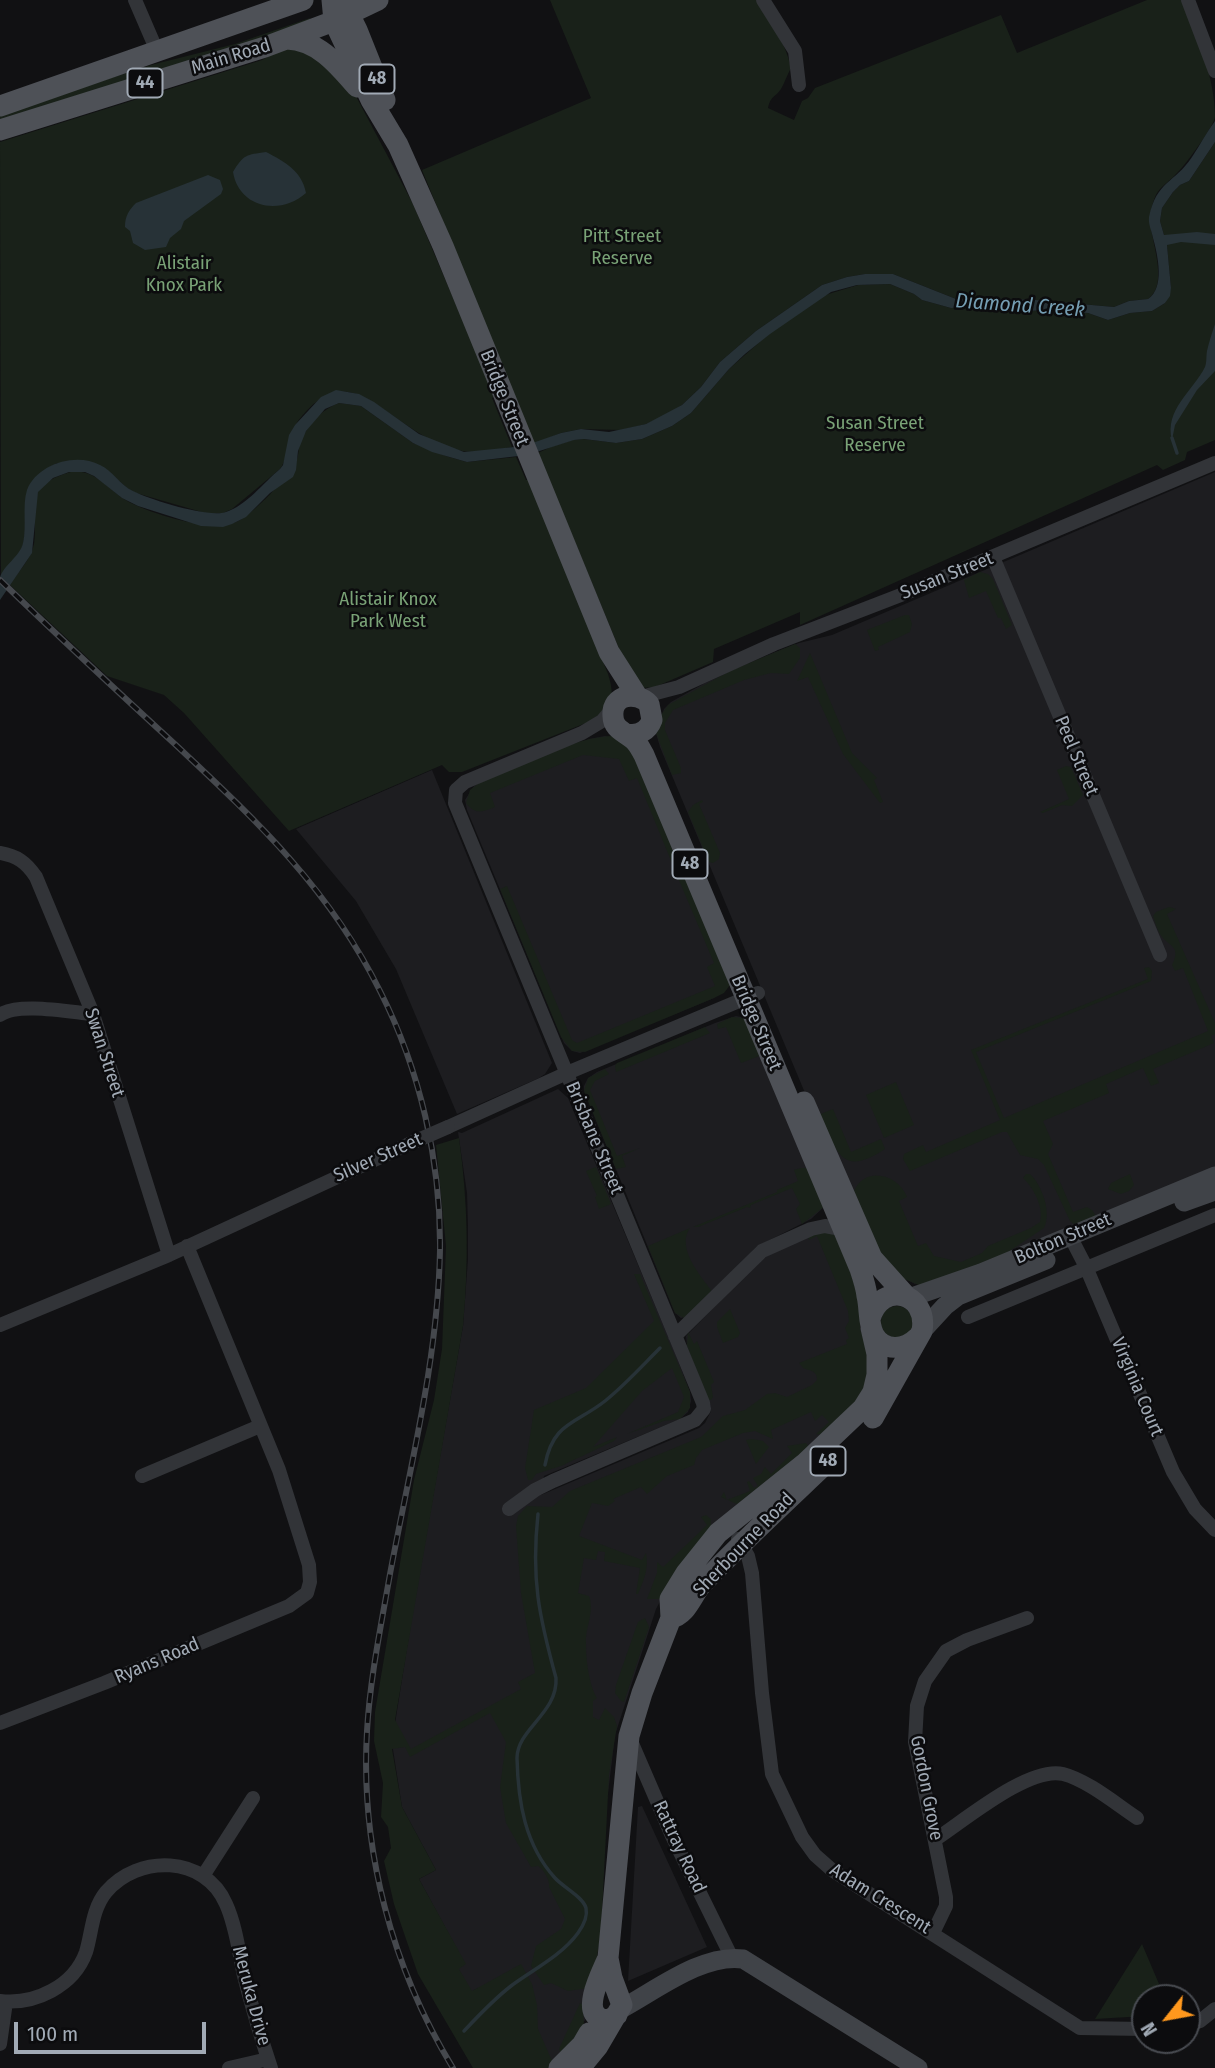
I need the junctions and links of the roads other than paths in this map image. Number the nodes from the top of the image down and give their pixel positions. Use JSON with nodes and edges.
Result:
{"nodes":[{"id":1,"x":135,"y":0,"type":"edge"},
{"id":2,"x":303,"y":0,"type":"edge"},
{"id":3,"x":378,"y":0,"type":"edge"},
{"id":4,"x":763,"y":0,"type":"edge"},
{"id":5,"x":1188,"y":0,"type":"edge"},
{"id":6,"x":339,"y":9,"type":"edge"},
{"id":7,"x":287,"y":39,"type":"junction"},
{"id":8,"x":157,"y":51,"type":"junction"},
{"id":9,"x":1215,"y":71,"type":"edge"},
{"id":10,"x":799,"y":85,"type":"dead end"},
{"id":11,"x":371,"y":100,"type":"junction"},
{"id":12,"x":0,"y":106,"type":"edge"},
{"id":13,"x":0,"y":130,"type":"edge"},
{"id":14,"x":398,"y":145,"type":"junction"},
{"id":15,"x":1215,"y":463,"type":"edge"},
{"id":16,"x":993,"y":557,"type":"junction"},
{"id":17,"x":609,"y":652,"type":"junction"},
{"id":18,"x":679,"y":687,"type":"junction"},
{"id":19,"x":639,"y":696,"type":"junction"},
{"id":20,"x":615,"y":706,"type":"junction"},
{"id":21,"x":651,"y":722,"type":"junction"},
{"id":22,"x":583,"y":733,"type":"junction"},
{"id":23,"x":624,"y":733,"type":"junction"},
{"id":24,"x":0,"y":853,"type":"edge"},
{"id":25,"x":1160,"y":955,"type":"dead end"},
{"id":26,"x":752,"y":995,"type":"junction"},
{"id":27,"x":2,"y":1013,"type":"edge"},
{"id":28,"x":93,"y":1014,"type":"junction"},
{"id":29,"x":567,"y":1073,"type":"junction"},
{"id":30,"x":1215,"y":1176,"type":"edge"},
{"id":31,"x":1215,"y":1191,"type":"edge"},
{"id":32,"x":831,"y":1203,"type":"junction"},
{"id":33,"x":1215,"y":1215,"type":"edge"},
{"id":34,"x":811,"y":1229,"type":"junction"},
{"id":35,"x":841,"y":1229,"type":"junction"},
{"id":36,"x":1073,"y":1241,"type":"junction"},
{"id":37,"x":187,"y":1246,"type":"junction"},
{"id":38,"x":169,"y":1255,"type":"junction"},
{"id":39,"x":1086,"y":1267,"type":"junction"},
{"id":40,"x":908,"y":1297,"type":"junction"},
{"id":41,"x":968,"y":1317,"type":"dead end"},
{"id":42,"x":871,"y":1324,"type":"junction"},
{"id":43,"x":0,"y":1325,"type":"edge"},
{"id":44,"x":919,"y":1334,"type":"junction"},
{"id":45,"x":676,"y":1336,"type":"junction"},
{"id":46,"x":260,"y":1426,"type":"junction"},
{"id":47,"x":142,"y":1476,"type":"dead end"},
{"id":48,"x":509,"y":1509,"type":"dead end"},
{"id":49,"x":727,"y":1525,"type":"junction"},
{"id":50,"x":1215,"y":1530,"type":"edge"},
{"id":51,"x":742,"y":1544,"type":"junction"},
{"id":52,"x":670,"y":1618,"type":"junction"},
{"id":53,"x":1027,"y":1618,"type":"dead end"},
{"id":54,"x":0,"y":1723,"type":"edge"},
{"id":55,"x":629,"y":1737,"type":"junction"},
{"id":56,"x":253,"y":1798,"type":"dead end"},
{"id":57,"x":1137,"y":1818,"type":"dead end"},
{"id":58,"x":936,"y":1839,"type":"junction"},
{"id":59,"x":203,"y":1876,"type":"junction"},
{"id":60,"x":933,"y":1933,"type":"junction"},
{"id":61,"x":732,"y":1958,"type":"junction"},
{"id":62,"x":3,"y":2001,"type":"edge"},
{"id":63,"x":614,"y":2001,"type":"junction"},
{"id":64,"x":1215,"y":2009,"type":"edge"},
{"id":65,"x":1201,"y":2020,"type":"edge"},
{"id":66,"x":1131,"y":2029,"type":"edge"},
{"id":67,"x":0,"y":2045,"type":"edge"},
{"id":68,"x":270,"y":2064,"type":"edge"},
{"id":69,"x":229,"y":2068,"type":"edge"},
{"id":70,"x":559,"y":2068,"type":"edge"},
{"id":71,"x":580,"y":2068,"type":"edge"},
{"id":72,"x":918,"y":2068,"type":"edge"}],
"edges":[{"from":1,"to":8,"type":"street"},
{"from":2,"to":8,"type":"main road","name":"Main Road","number":"44"},
{"from":3,"to":6,"type":"main road","name":"Main Road","number":"44"},
{"from":4,"to":10,"type":"street"},
{"from":5,"to":9,"type":"street"},
{"from":6,"to":7,"type":"main road","name":"Main Road","number":"44"},
{"from":6,"to":11,"type":"main road","name":"Bridge Street","number":"48"},
{"from":6,"to":14,"type":"main road","name":"Bridge Street","number":"48"},
{"from":7,"to":11,"type":"main road"},
{"from":7,"to":13,"type":"main road","name":"Main Road","number":"44"},
{"from":8,"to":12,"type":"main road","name":"Main Road","number":"44"},
{"from":11,"to":14,"type":"main road","name":"Bridge Street","number":"48"},
{"from":14,"to":17,"type":"main road","name":"Bridge Street","number":"48"},
{"from":15,"to":16,"type":"street","name":"Susan Street"},
{"from":16,"to":18,"type":"street","name":"Susan Street"},
{"from":16,"to":25,"type":"street","name":"Peel Street"},
{"from":17,"to":19,"type":"main road","name":"Bridge Street","number":"48"},
{"from":17,"to":20,"type":"main road","name":"Bridge Street","number":"48"},
{"from":18,"to":19,"type":"street","name":"Susan Street"},
{"from":18,"to":21,"type":"street","name":"Susan Street"},
{"from":19,"to":20,"type":"main road"},
{"from":19,"to":21,"type":"main road","number":"48"},
{"from":20,"to":22,"type":"street","name":"Brisbane Street"},
{"from":20,"to":23,"type":"main road","number":"48"},
{"from":21,"to":23,"type":"main road"},
{"from":21,"to":26,"type":"main road","name":"Bridge Street","number":"48"},
{"from":22,"to":23,"type":"street","name":"Brisbane Street"},
{"from":22,"to":29,"type":"street","name":"Brisbane Street"},
{"from":23,"to":26,"type":"main road","name":"Bridge Street","number":"48"},
{"from":24,"to":28,"type":"street","name":"Swan Street"},
{"from":26,"to":29,"type":"street","name":"Silver Street"},
{"from":26,"to":32,"type":"main road","name":"Bridge Street","number":"48"},
{"from":26,"to":40,"type":"main road","name":"Bridge Street","number":"48"},
{"from":27,"to":28,"type":"street"},
{"from":28,"to":38,"type":"street","name":"Swan Street"},
{"from":29,"to":37,"type":"street","name":"Silver Street","bridge":true},
{"from":29,"to":45,"type":"street","name":"Brisbane Street"},
{"from":30,"to":36,"type":"main road","name":"Bolton Street"},
{"from":31,"to":36,"type":"main road","name":"Bolton Street"},
{"from":32,"to":34,"type":"street"},
{"from":32,"to":35,"type":"main road","name":"Bridge Street","number":"48"},
{"from":33,"to":39,"type":"street","name":"Bolton Street"},
{"from":34,"to":35,"type":"street"},
{"from":34,"to":45,"type":"street"},
{"from":35,"to":42,"type":"main road","name":"Bridge Street","number":"48"},
{"from":36,"to":39,"type":"street","name":"Virginia Court"},
{"from":36,"to":40,"type":"main road","name":"Bolton Street"},
{"from":36,"to":44,"type":"main road","name":"Bolton Street"},
{"from":37,"to":38,"type":"street","name":"Silver Street"},
{"from":37,"to":46,"type":"street"},
{"from":38,"to":43,"type":"street","name":"Silver Street"},
{"from":39,"to":41,"type":"street","name":"Bolton Street"},
{"from":39,"to":50,"type":"street","name":"Virginia Court"},
{"from":40,"to":42,"type":"main road"},
{"from":40,"to":44,"type":"main road","number":"48"},
{"from":42,"to":44,"type":"main road"},
{"from":42,"to":49,"type":"main road","name":"Sherbourne Road","number":"48"},
{"from":44,"to":51,"type":"main road","name":"Sherbourne Road","number":"48"},
{"from":45,"to":48,"type":"street","name":"Brisbane Street"},
{"from":46,"to":47,"type":"street"},
{"from":46,"to":54,"type":"street","name":"Ryans Road"},
{"from":49,"to":51,"type":"street","name":"Adam Crescent"},
{"from":49,"to":52,"type":"main road","name":"Sherbourne Road","number":"48"},
{"from":51,"to":52,"type":"main road","name":"Sherbourne Road","number":"48"},
{"from":51,"to":60,"type":"street","name":"Adam Crescent"},
{"from":52,"to":55,"type":"main road","name":"Sherbourne Road","number":"48"},
{"from":53,"to":58,"type":"street","name":"Gordon Grove"},
{"from":55,"to":61,"type":"street","name":"Rattray Road"},
{"from":55,"to":63,"type":"main road","name":"Sherbourne Road","number":"48"},
{"from":56,"to":59,"type":"street"},
{"from":57,"to":58,"type":"street"},
{"from":58,"to":60,"type":"street","name":"Gordon Grove"},
{"from":59,"to":62,"type":"street"},
{"from":59,"to":68,"type":"street","name":"Meruka Drive"},
{"from":60,"to":66,"type":"street","name":"Adam Crescent"},
{"from":61,"to":63,"type":"main road"},
{"from":61,"to":72,"type":"main road"},
{"from":62,"to":67,"type":"street"},
{"from":63,"to":70,"type":"main road","number":"48"},
{"from":63,"to":71,"type":"main road"},
{"from":64,"to":65,"type":"street"},
{"from":68,"to":69,"type":"street"}]}
